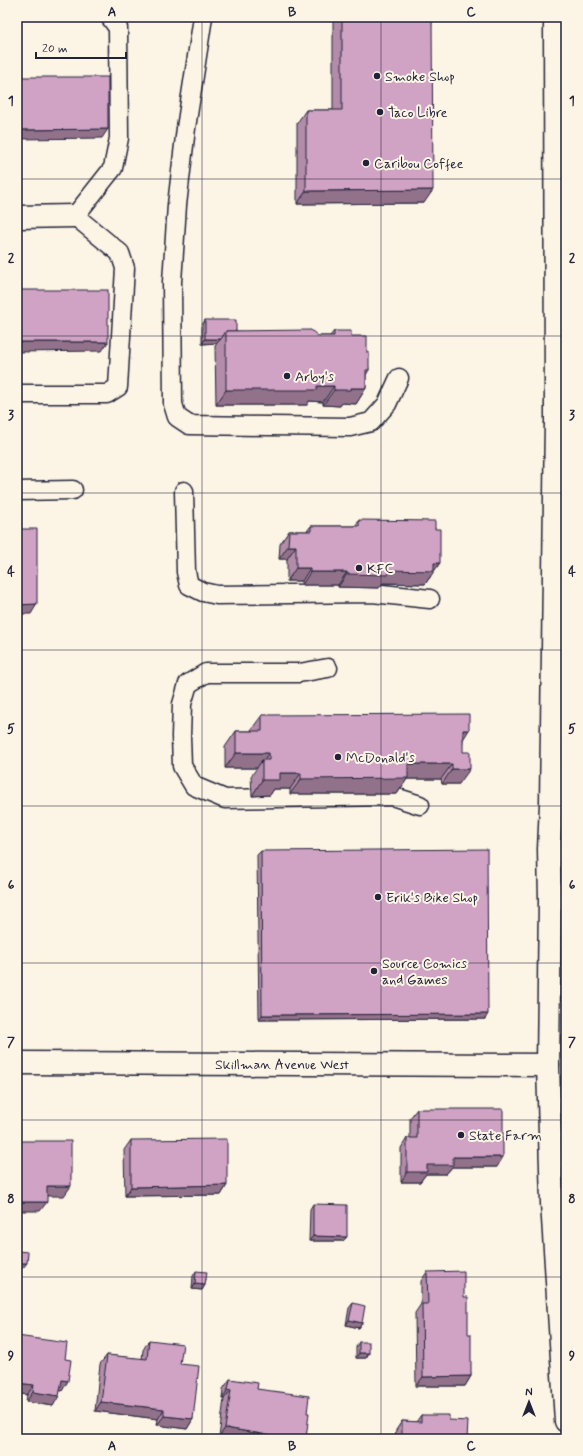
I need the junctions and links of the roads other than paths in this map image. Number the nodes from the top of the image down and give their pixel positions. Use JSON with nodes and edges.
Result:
{"nodes":[{"id":1,"x":110,"y":17,"type":"edge"},
{"id":2,"x":203,"y":17,"type":"edge"},
{"id":3,"x":555,"y":17,"type":"edge"},
{"id":4,"x":75,"y":216,"type":"junction"},
{"id":5,"x":17,"y":217,"type":"edge"},
{"id":6,"x":399,"y":378,"type":"dead end"},
{"id":7,"x":17,"y":394,"type":"edge"},
{"id":8,"x":73,"y":490,"type":"dead end"},
{"id":9,"x":17,"y":491,"type":"edge"},
{"id":10,"x":184,"y":491,"type":"dead end"},
{"id":11,"x":430,"y":598,"type":"dead end"},
{"id":12,"x":328,"y":668,"type":"dead end"},
{"id":13,"x":420,"y":804,"type":"dead end"},
{"id":14,"x":558,"y":849,"type":"edge"},
{"id":15,"x":558,"y":900,"type":"edge"},
{"id":16,"x":17,"y":1063,"type":"edge"},
{"id":17,"x":548,"y":1065,"type":"junction"},
{"id":18,"x":566,"y":1421,"type":"edge"}],
"edges":[{"from":1,"to":4,"type":"lane"},
{"from":2,"to":6,"type":"lane"},
{"from":3,"to":14,"type":"street"},
{"from":4,"to":5,"type":"street"},
{"from":4,"to":7,"type":"lane"},
{"from":8,"to":9,"type":"lane"},
{"from":10,"to":11,"type":"lane"},
{"from":12,"to":13,"type":"lane"},
{"from":14,"to":15,"type":"street"},
{"from":15,"to":17,"type":"street"},
{"from":16,"to":17,"type":"street","name":"Skillman Avenue West"},
{"from":17,"to":18,"type":"street"}]}
